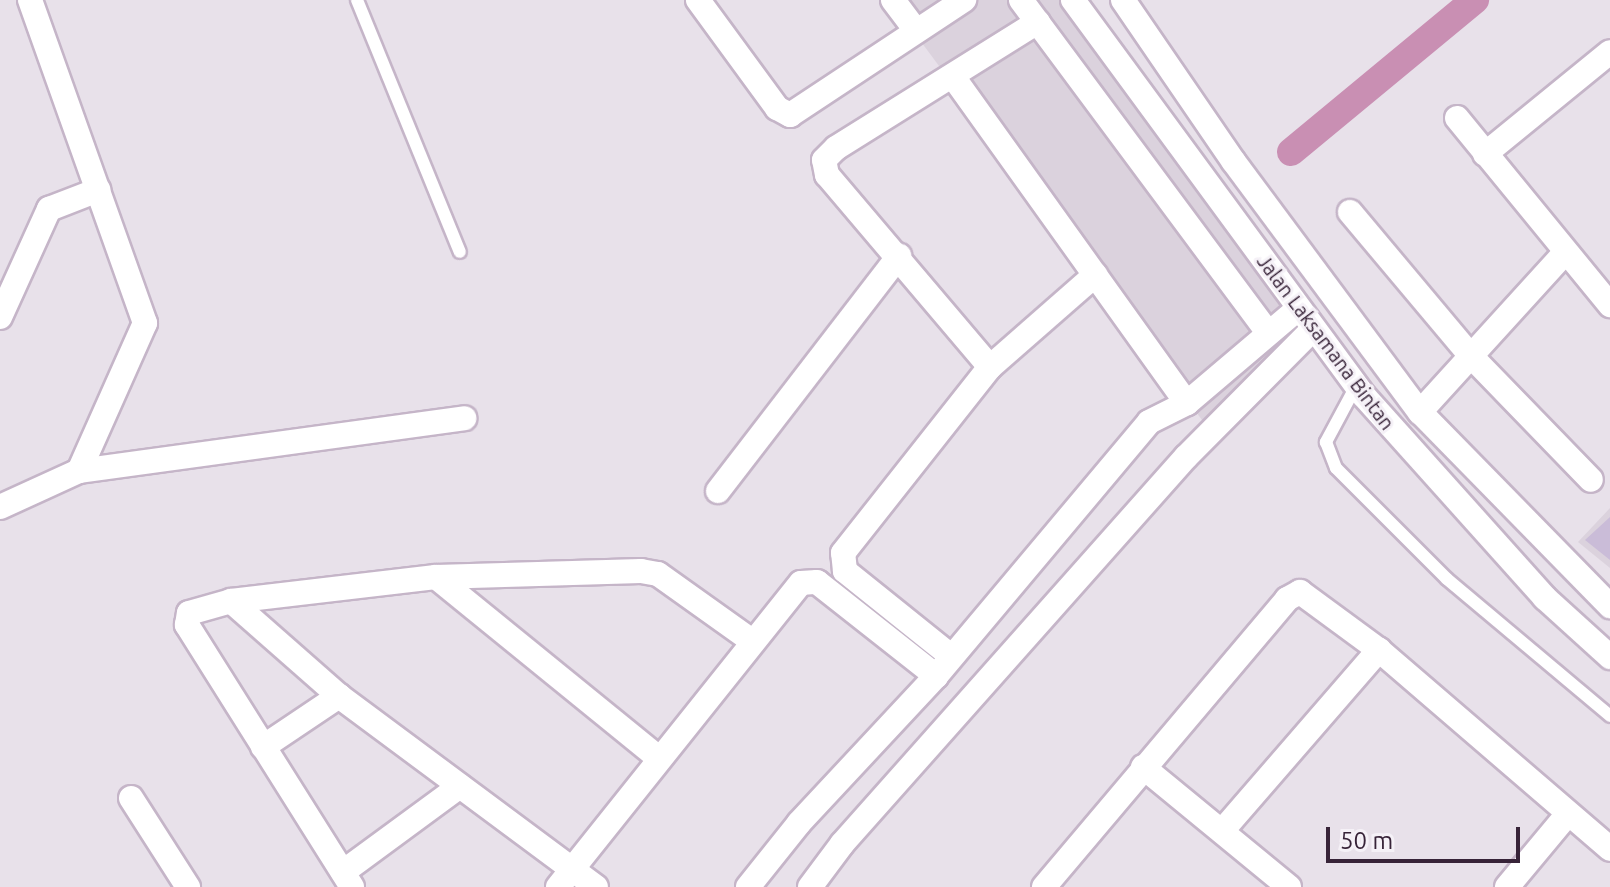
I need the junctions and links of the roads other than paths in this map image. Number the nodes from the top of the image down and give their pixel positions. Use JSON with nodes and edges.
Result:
{"nodes":[{"id":1,"x":30,"y":0,"type":"edge"},
{"id":2,"x":357,"y":0,"type":"edge"},
{"id":3,"x":698,"y":0,"type":"edge"},
{"id":4,"x":893,"y":0,"type":"edge"},
{"id":5,"x":964,"y":0,"type":"edge"},
{"id":6,"x":1021,"y":0,"type":"edge"},
{"id":7,"x":1073,"y":0,"type":"edge"},
{"id":8,"x":1123,"y":0,"type":"edge"},
{"id":9,"x":1038,"y":22,"type":"junction"},
{"id":10,"x":916,"y":30,"type":"junction"},
{"id":11,"x":1605,"y":67,"type":"edge"},
{"id":12,"x":954,"y":78,"type":"junction"},
{"id":13,"x":1457,"y":118,"type":"dead end"},
{"id":14,"x":1181,"y":148,"type":"junction"},
{"id":15,"x":1485,"y":154,"type":"junction"},
{"id":16,"x":1153,"y":171,"type":"junction"},
{"id":17,"x":98,"y":190,"type":"junction"},
{"id":18,"x":1350,"y":212,"type":"dead end"},
{"id":19,"x":460,"y":252,"type":"dead end"},
{"id":20,"x":1564,"y":254,"type":"junction"},
{"id":21,"x":899,"y":256,"type":"junction"},
{"id":22,"x":1095,"y":275,"type":"junction"},
{"id":23,"x":1610,"y":305,"type":"edge"},
{"id":24,"x":1298,"y":309,"type":"junction"},
{"id":25,"x":0,"y":317,"type":"edge"},
{"id":26,"x":1313,"y":329,"type":"junction"},
{"id":27,"x":1268,"y":333,"type":"junction"},
{"id":28,"x":1469,"y":354,"type":"junction"},
{"id":29,"x":990,"y":367,"type":"junction"},
{"id":30,"x":1356,"y":386,"type":"junction"},
{"id":31,"x":1187,"y":403,"type":"junction"},
{"id":32,"x":1420,"y":412,"type":"junction"},
{"id":33,"x":464,"y":418,"type":"dead end"},
{"id":34,"x":79,"y":471,"type":"junction"},
{"id":35,"x":1591,"y":480,"type":"dead end"},
{"id":36,"x":718,"y":491,"type":"dead end"},
{"id":37,"x":0,"y":507,"type":"edge"},
{"id":38,"x":436,"y":577,"type":"junction"},
{"id":39,"x":231,"y":601,"type":"junction"},
{"id":40,"x":1610,"y":606,"type":"edge"},
{"id":41,"x":752,"y":641,"type":"junction"},
{"id":42,"x":1379,"y":650,"type":"junction"},
{"id":43,"x":951,"y":656,"type":"junction"},
{"id":44,"x":1610,"y":657,"type":"edge"},
{"id":45,"x":936,"y":676,"type":"junction"},
{"id":46,"x":339,"y":696,"type":"junction"},
{"id":47,"x":1610,"y":716,"type":"edge"},
{"id":48,"x":263,"y":747,"type":"junction"},
{"id":49,"x":659,"y":758,"type":"junction"},
{"id":50,"x":1143,"y":767,"type":"junction"},
{"id":51,"x":460,"y":786,"type":"junction"},
{"id":52,"x":131,"y":798,"type":"dead end"},
{"id":53,"x":1567,"y":815,"type":"junction"},
{"id":54,"x":1222,"y":831,"type":"junction"},
{"id":55,"x":1610,"y":849,"type":"edge"},
{"id":56,"x":348,"y":879,"type":"edge"},
{"id":57,"x":567,"y":879,"type":"edge"},
{"id":58,"x":1051,"y":884,"type":"edge"},
{"id":59,"x":188,"y":887,"type":"edge"},
{"id":60,"x":596,"y":887,"type":"edge"},
{"id":61,"x":748,"y":887,"type":"edge"},
{"id":62,"x":810,"y":887,"type":"edge"},
{"id":63,"x":1289,"y":887,"type":"edge"},
{"id":64,"x":1507,"y":887,"type":"edge"}],
"edges":[{"from":1,"to":17,"type":"street"},
{"from":2,"to":19,"type":"lane"},
{"from":3,"to":10,"type":"street"},
{"from":4,"to":10,"type":"street"},
{"from":5,"to":10,"type":"street"},
{"from":6,"to":9,"type":"street"},
{"from":7,"to":14,"type":"street","name":"Jalan Laksamana Bintan"},
{"from":8,"to":32,"type":"street","name":"Jalan Laksamana Bintan"},
{"from":9,"to":12,"type":"street"},
{"from":9,"to":16,"type":"street"},
{"from":11,"to":15,"type":"street"},
{"from":12,"to":21,"type":"street"},
{"from":12,"to":22,"type":"street"},
{"from":13,"to":15,"type":"street"},
{"from":14,"to":16,"type":"street"},
{"from":14,"to":24,"type":"street","name":"Jalan Laksamana Bintan"},
{"from":15,"to":20,"type":"street"},
{"from":16,"to":27,"type":"street"},
{"from":17,"to":25,"type":"street"},
{"from":17,"to":34,"type":"street"},
{"from":18,"to":28,"type":"street"},
{"from":20,"to":23,"type":"street"},
{"from":20,"to":28,"type":"street"},
{"from":21,"to":29,"type":"street"},
{"from":21,"to":36,"type":"street"},
{"from":22,"to":29,"type":"street"},
{"from":22,"to":31,"type":"street"},
{"from":24,"to":26,"type":"street","name":"Jalan Laksamana Bintan"},
{"from":24,"to":27,"type":"street"},
{"from":26,"to":30,"type":"street","name":"Jalan Laksamana Bintan"},
{"from":26,"to":62,"type":"street"},
{"from":27,"to":31,"type":"street"},
{"from":28,"to":32,"type":"street"},
{"from":28,"to":35,"type":"street"},
{"from":29,"to":43,"type":"street"},
{"from":30,"to":44,"type":"street","name":"Jalan Laksamana Bintan"},
{"from":30,"to":47,"type":"lane"},
{"from":31,"to":43,"type":"street"},
{"from":32,"to":40,"type":"street","name":"Jalan Laksamana Bintan"},
{"from":33,"to":34,"type":"street"},
{"from":34,"to":37,"type":"street"},
{"from":38,"to":39,"type":"street"},
{"from":38,"to":41,"type":"street"},
{"from":38,"to":49,"type":"street"},
{"from":39,"to":46,"type":"street"},
{"from":39,"to":48,"type":"street"},
{"from":41,"to":45,"type":"street"},
{"from":41,"to":49,"type":"street"},
{"from":42,"to":50,"type":"street"},
{"from":42,"to":53,"type":"street"},
{"from":42,"to":54,"type":"street"},
{"from":43,"to":45,"type":"street"},
{"from":45,"to":61,"type":"street"},
{"from":46,"to":48,"type":"street"},
{"from":46,"to":51,"type":"street"},
{"from":48,"to":56,"type":"street"},
{"from":49,"to":57,"type":"street"},
{"from":50,"to":54,"type":"street"},
{"from":50,"to":58,"type":"street"},
{"from":51,"to":56,"type":"street"},
{"from":51,"to":57,"type":"street"},
{"from":52,"to":59,"type":"street"},
{"from":53,"to":55,"type":"street"},
{"from":53,"to":64,"type":"street"},
{"from":54,"to":63,"type":"street"},
{"from":57,"to":60,"type":"street"}]}
